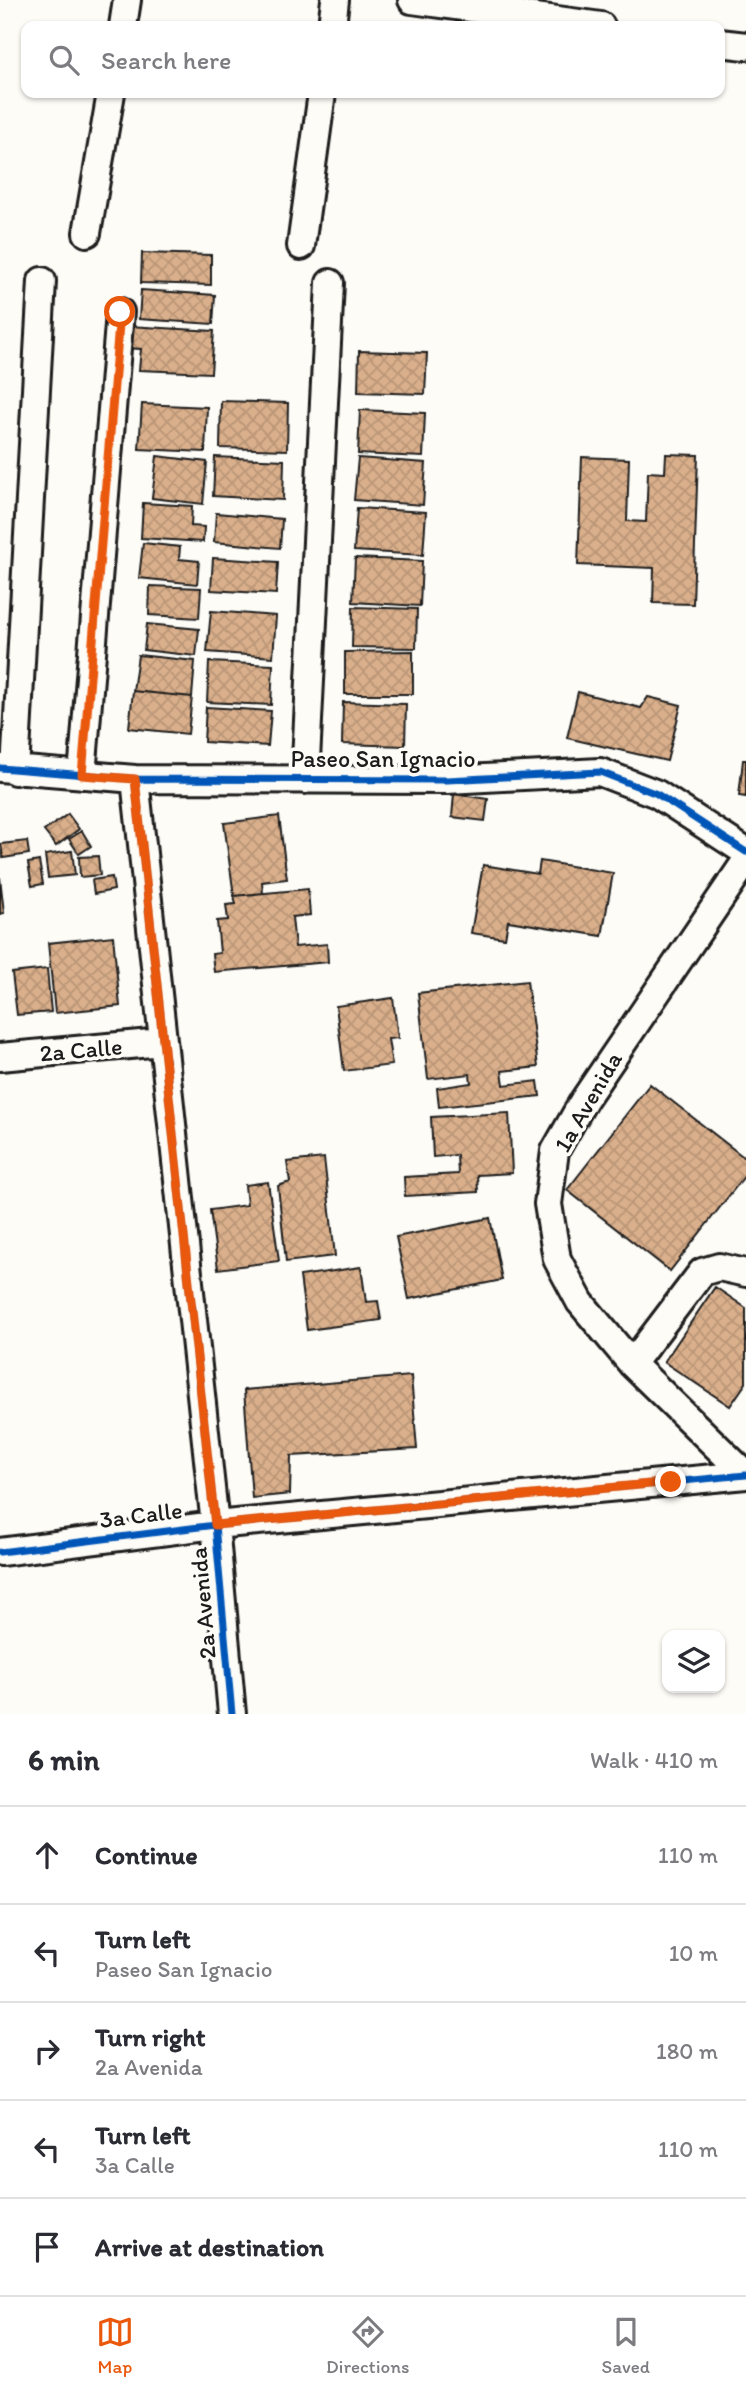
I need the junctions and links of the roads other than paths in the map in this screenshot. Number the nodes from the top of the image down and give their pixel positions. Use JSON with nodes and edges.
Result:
{"nodes":[{"id":1,"x":127,"y":0,"type":"edge"},
{"id":2,"x":335,"y":0,"type":"edge"},
{"id":3,"x":412,"y":0,"type":"edge"},
{"id":4,"x":124,"y":21,"type":"edge"},
{"id":5,"x":333,"y":21,"type":"edge"},
{"id":6,"x":565,"y":21,"type":"edge"},
{"id":7,"x":725,"y":44,"type":"edge"},
{"id":8,"x":746,"y":46,"type":"edge"},
{"id":9,"x":110,"y":98,"type":"edge"},
{"id":10,"x":321,"y":98,"type":"edge"},
{"id":11,"x":87,"y":233,"type":"dead end"},
{"id":12,"x":301,"y":246,"type":"dead end"},
{"id":13,"x":42,"y":281,"type":"dead end"},
{"id":14,"x":330,"y":283,"type":"dead end"},
{"id":15,"x":120,"y":312,"type":"dead end"},
{"id":16,"x":8,"y":769,"type":"edge"},
{"id":17,"x":82,"y":775,"type":"junction"},
{"id":18,"x":135,"y":779,"type":"junction"},
{"id":19,"x":304,"y":780,"type":"junction"},
{"id":20,"x":746,"y":852,"type":"edge"},
{"id":21,"x":746,"y":861,"type":"edge"},
{"id":22,"x":162,"y":1042,"type":"junction"},
{"id":23,"x":0,"y":1057,"type":"edge"},
{"id":24,"x":746,"y":1273,"type":"edge"},
{"id":25,"x":632,"y":1364,"type":"junction"},
{"id":26,"x":746,"y":1475,"type":"edge"},
{"id":27,"x":215,"y":1525,"type":"junction"},
{"id":28,"x":0,"y":1552,"type":"edge"},
{"id":29,"x":232,"y":1714,"type":"edge"}],
"edges":[{"from":1,"to":4,"type":"street"},
{"from":2,"to":5,"type":"street"},
{"from":3,"to":6,"type":"street"},
{"from":7,"to":8,"type":"street"},
{"from":9,"to":11,"type":"street"},
{"from":10,"to":12,"type":"street"},
{"from":13,"to":16,"type":"street"},
{"from":14,"to":19,"type":"street"},
{"from":15,"to":17,"type":"street"},
{"from":16,"to":17,"type":"street","name":"Paseo San Ignacio"},
{"from":17,"to":18,"type":"street","name":"Paseo San Ignacio"},
{"from":18,"to":19,"type":"street","name":"Paseo San Ignacio"},
{"from":18,"to":22,"type":"street","name":"2a Avenida"},
{"from":19,"to":20,"type":"street","name":"Paseo San Ignacio"},
{"from":21,"to":25,"type":"street","name":"1a Avenida"},
{"from":22,"to":23,"type":"street","name":"2a Calle"},
{"from":22,"to":27,"type":"street","name":"2a Avenida"},
{"from":24,"to":25,"type":"street"},
{"from":25,"to":26,"type":"street","name":"1a Avenida"},
{"from":26,"to":27,"type":"street","name":"3a Calle"},
{"from":27,"to":28,"type":"street","name":"3a Calle"},
{"from":27,"to":29,"type":"street","name":"2a Avenida"}]}
